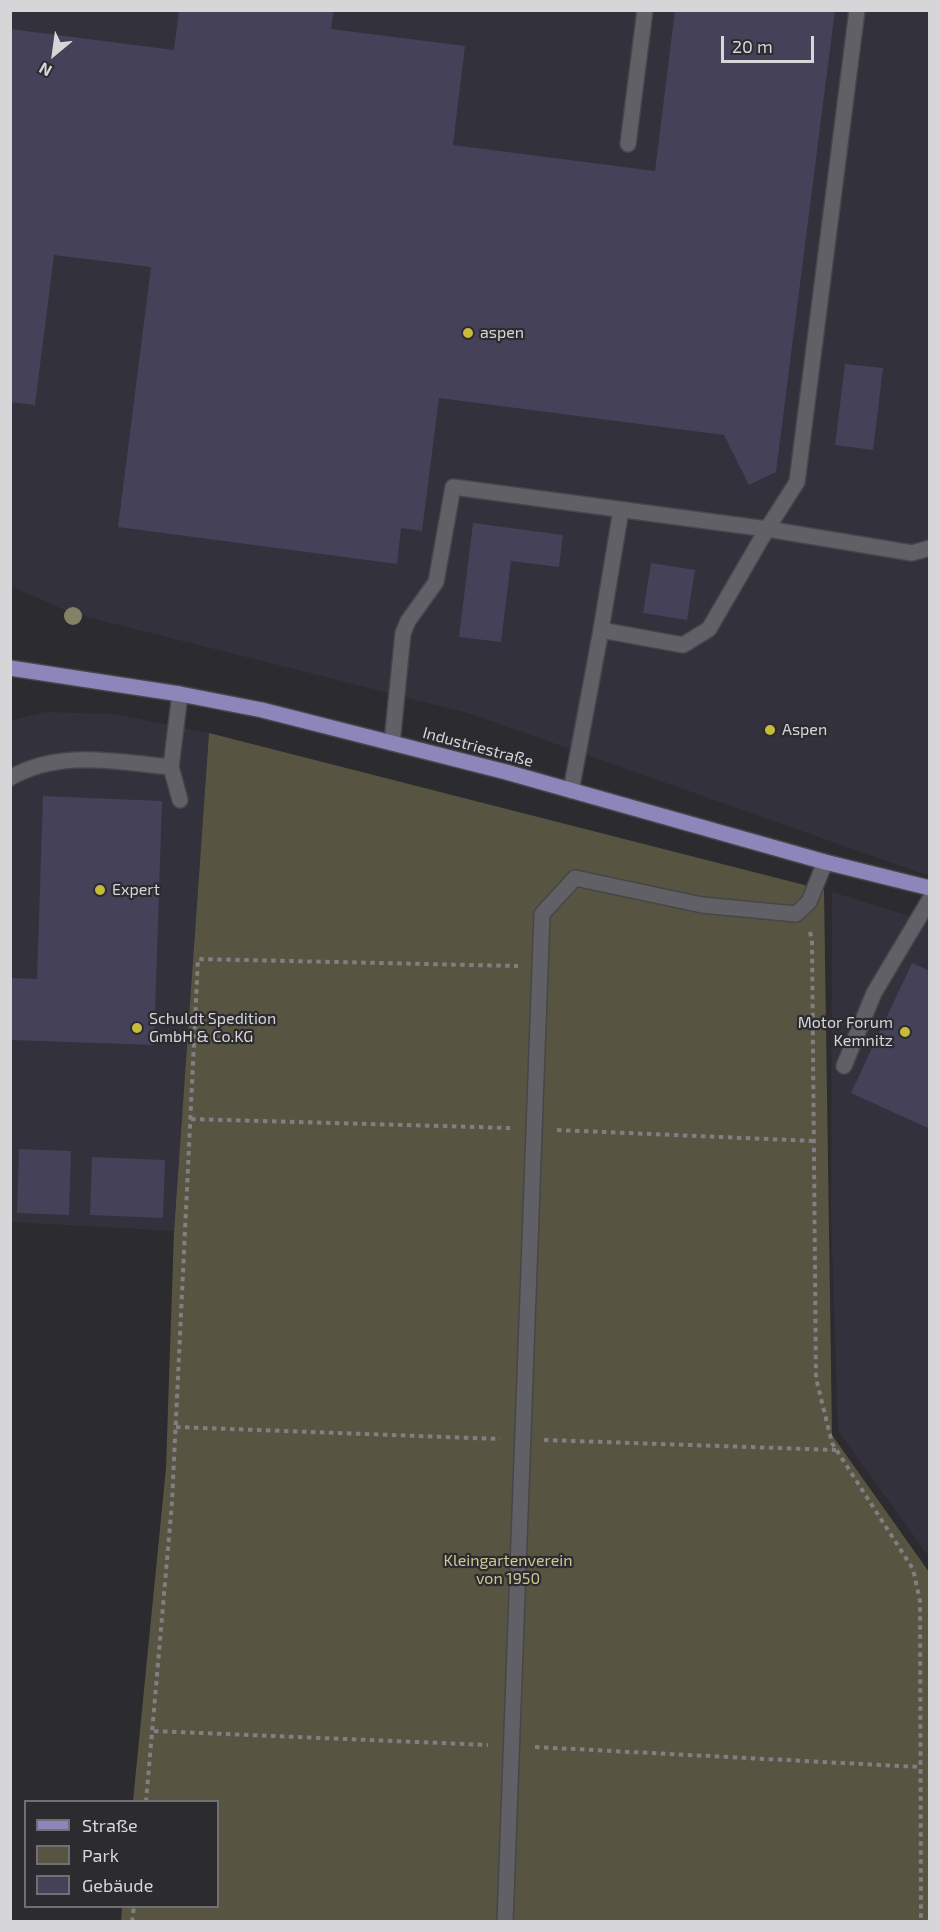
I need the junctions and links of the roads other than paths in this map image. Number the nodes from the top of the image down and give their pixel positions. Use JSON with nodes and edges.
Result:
{"nodes":[{"id":1,"x":645,"y":10,"type":"edge"},
{"id":2,"x":858,"y":10,"type":"edge"},
{"id":3,"x":628,"y":144,"type":"dead end"},
{"id":4,"x":621,"y":510,"type":"junction"},
{"id":5,"x":767,"y":529,"type":"junction"},
{"id":6,"x":930,"y":548,"type":"edge"},
{"id":7,"x":602,"y":630,"type":"junction"},
{"id":8,"x":10,"y":668,"type":"edge"},
{"id":9,"x":180,"y":694,"type":"junction"},
{"id":10,"x":392,"y":743,"type":"junction"},
{"id":11,"x":171,"y":767,"type":"junction"},
{"id":12,"x":10,"y":778,"type":"edge"},
{"id":13,"x":571,"y":791,"type":"junction"},
{"id":14,"x":180,"y":800,"type":"dead end"},
{"id":15,"x":825,"y":862,"type":"junction"},
{"id":16,"x":930,"y":888,"type":"edge"},
{"id":17,"x":930,"y":899,"type":"edge"},
{"id":18,"x":844,"y":1066,"type":"dead end"},
{"id":19,"x":506,"y":1922,"type":"edge"}],
"edges":[{"from":1,"to":3,"type":"lane"},
{"from":2,"to":5,"type":"lane"},
{"from":4,"to":5,"type":"lane"},
{"from":4,"to":7,"type":"lane"},
{"from":4,"to":10,"type":"lane"},
{"from":5,"to":6,"type":"lane"},
{"from":5,"to":7,"type":"lane"},
{"from":7,"to":13,"type":"lane"},
{"from":8,"to":9,"type":"main road","name":"Industriestraße"},
{"from":9,"to":10,"type":"main road","name":"Industriestraße"},
{"from":9,"to":11,"type":"lane"},
{"from":10,"to":13,"type":"main road","name":"Industriestraße"},
{"from":11,"to":12,"type":"lane"},
{"from":11,"to":14,"type":"lane"},
{"from":13,"to":15,"type":"main road","name":"Industriestraße"},
{"from":15,"to":16,"type":"main road","name":"Industriestraße"},
{"from":15,"to":19,"type":"lane"},
{"from":17,"to":18,"type":"lane"}]}
